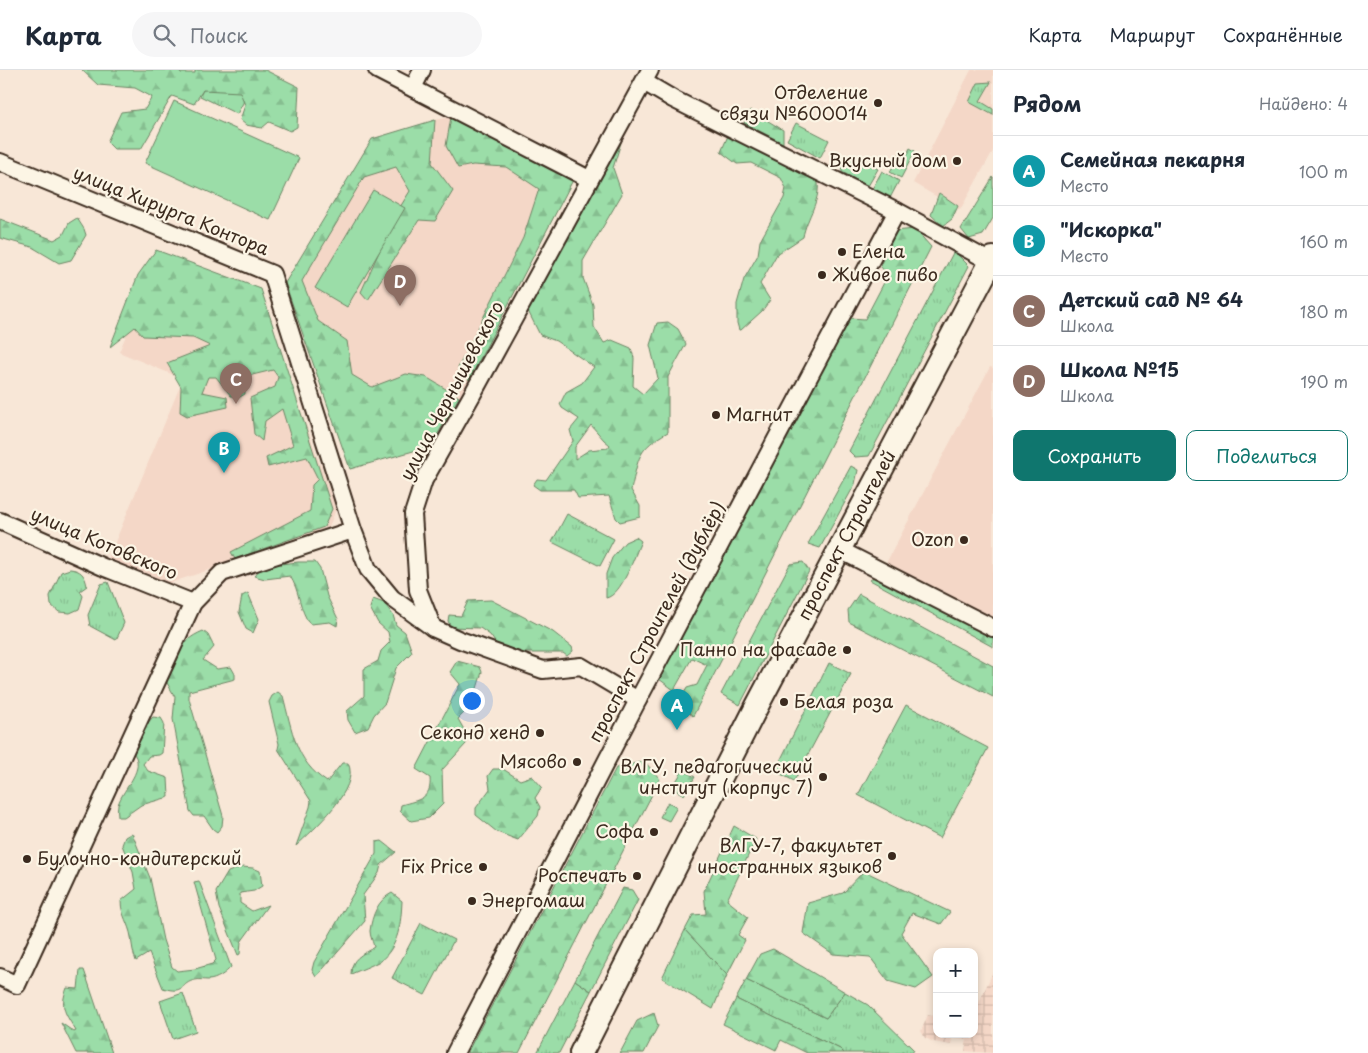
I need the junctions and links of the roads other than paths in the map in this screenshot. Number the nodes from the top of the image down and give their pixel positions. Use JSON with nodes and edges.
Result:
{"nodes":[{"id":1,"x":377,"y":70,"type":"edge"},
{"id":2,"x":422,"y":70,"type":"edge"},
{"id":3,"x":647,"y":76,"type":"edge"},
{"id":4,"x":413,"y":88,"type":"junction"},
{"id":5,"x":0,"y":162,"type":"edge"},
{"id":6,"x":589,"y":179,"type":"junction"},
{"id":7,"x":898,"y":211,"type":"junction"},
{"id":8,"x":992,"y":260,"type":"edge"},
{"id":9,"x":0,"y":521,"type":"edge"},
{"id":10,"x":353,"y":530,"type":"junction"},
{"id":11,"x":840,"y":550,"type":"junction"},
{"id":12,"x":193,"y":603,"type":"junction"},
{"id":13,"x":432,"y":628,"type":"junction"},
{"id":14,"x":993,"y":628,"type":"edge"},
{"id":15,"x":638,"y":700,"type":"junction"},
{"id":16,"x":0,"y":977,"type":"edge"},
{"id":17,"x":455,"y":1053,"type":"edge"},
{"id":18,"x":581,"y":1053,"type":"edge"}],
"edges":[{"from":1,"to":4,"type":"street"},
{"from":2,"to":4,"type":"street"},
{"from":3,"to":6,"type":"street","name":"улица Чернышевского"},
{"from":3,"to":7,"type":"street"},
{"from":4,"to":6,"type":"street"},
{"from":5,"to":10,"type":"street","name":"улица Хирурга Контора"},
{"from":6,"to":13,"type":"street","name":"улица Чернышевского"},
{"from":7,"to":8,"type":"street"},
{"from":7,"to":15,"type":"street","name":"проспект Строителей (дублёр)"},
{"from":8,"to":11,"type":"main road","name":"проспект Строителей"},
{"from":9,"to":12,"type":"street","name":"улица Котовского"},
{"from":10,"to":12,"type":"street"},
{"from":10,"to":13,"type":"street"},
{"from":11,"to":14,"type":"street"},
{"from":11,"to":18,"type":"main road","name":"проспект Строителей"},
{"from":12,"to":16,"type":"street"},
{"from":13,"to":15,"type":"street"},
{"from":15,"to":17,"type":"street","name":"проспект Строителей (дублёр)"}]}
